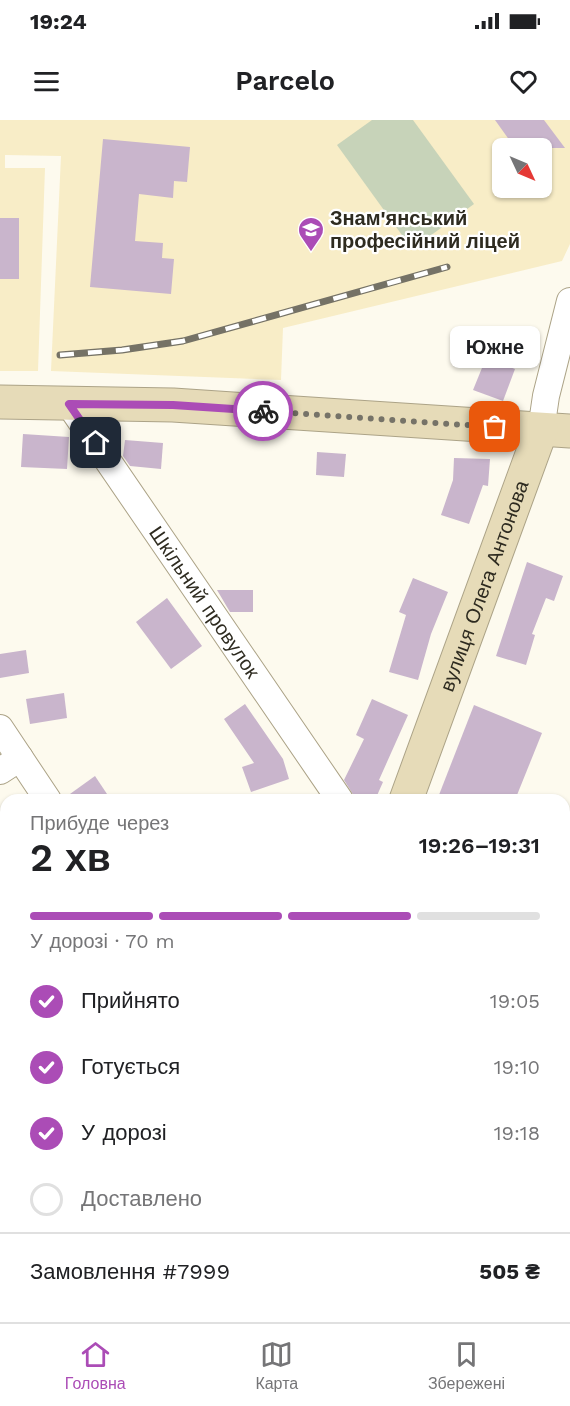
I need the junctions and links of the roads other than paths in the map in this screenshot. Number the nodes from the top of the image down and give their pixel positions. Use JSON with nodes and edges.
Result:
{"nodes":[{"id":1,"x":570,"y":301,"type":"edge"},
{"id":2,"x":0,"y":402,"type":"edge"},
{"id":3,"x":69,"y":404,"type":"junction"},
{"id":4,"x":555,"y":431,"type":"edge"},
{"id":5,"x":0,"y":728,"type":"edge"},
{"id":6,"x":10,"y":765,"type":"edge"},
{"id":7,"x":41,"y":794,"type":"edge"},
{"id":8,"x":336,"y":794,"type":"edge"},
{"id":9,"x":408,"y":794,"type":"edge"}],
"edges":[{"from":1,"to":4,"type":"street","name":"вулиця Олега Антонова"},
{"from":2,"to":3,"type":"street"},
{"from":3,"to":4,"type":"street"},
{"from":3,"to":8,"type":"street","name":"Шкільний провулок"},
{"from":4,"to":9,"type":"street","name":"вулиця Олега Антонова"},
{"from":5,"to":6,"type":"street"},
{"from":6,"to":7,"type":"street"}]}
